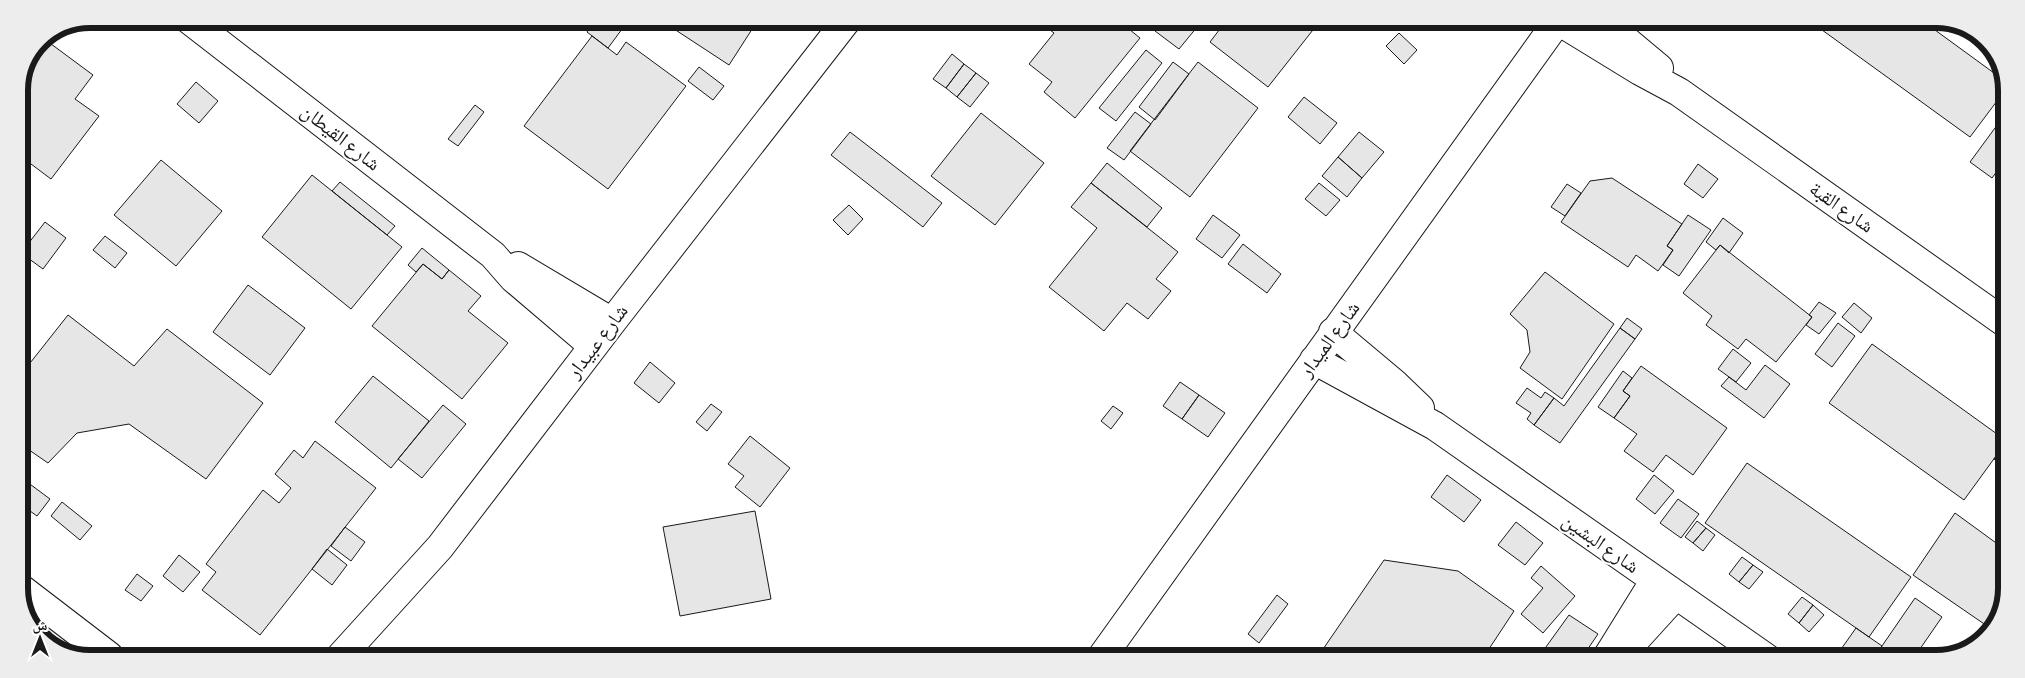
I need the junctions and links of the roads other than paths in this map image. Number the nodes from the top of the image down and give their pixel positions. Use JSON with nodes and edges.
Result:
{"nodes":[{"id":1,"x":200,"y":28,"type":"edge"},
{"id":2,"x":841,"y":28,"type":"edge"},
{"id":3,"x":1554,"y":28,"type":"edge"},
{"id":4,"x":1568,"y":28,"type":"edge"},
{"id":5,"x":1611,"y":28,"type":"edge"},
{"id":6,"x":1679,"y":92,"type":"junction"},
{"id":7,"x":494,"y":255,"type":"junction"},
{"id":8,"x":1997,"y":317,"type":"edge"},
{"id":9,"x":612,"y":322,"type":"junction"},
{"id":10,"x":1333,"y":332,"type":"junction"},
{"id":11,"x":593,"y":346,"type":"junction"},
{"id":12,"x":1314,"y":360,"type":"junction"},
{"id":13,"x":1435,"y":426,"type":"junction"},
{"id":14,"x":1666,"y":588,"type":"junction"},
{"id":15,"x":28,"y":593,"type":"edge"},
{"id":16,"x":101,"y":650,"type":"edge"},
{"id":17,"x":346,"y":650,"type":"edge"},
{"id":18,"x":1107,"y":650,"type":"edge"},
{"id":19,"x":1614,"y":650,"type":"edge"},
{"id":20,"x":1624,"y":650,"type":"edge"},
{"id":21,"x":1755,"y":650,"type":"edge"}],
"edges":[{"from":1,"to":7,"type":"street","name":"شارع القيطان"},
{"from":2,"to":9,"type":"street","name":"شارع عبيدار"},
{"from":3,"to":10,"type":"street","name":"شارع الميدار"},
{"from":4,"to":6,"type":"street","name":"شارع القبة"},
{"from":5,"to":6,"type":"street","name":"شارع القبة"},
{"from":6,"to":8,"type":"street","name":"شارع القبة"},
{"from":7,"to":9,"type":"street","name":"شارع القيطان"},
{"from":7,"to":11,"type":"street","name":"شارع القيطان"},
{"from":9,"to":11,"type":"street","name":"شارع عبيدار"},
{"from":10,"to":12,"type":"street","name":"شارع الميدار"},
{"from":10,"to":13,"type":"street","name":"شارع البشين"},
{"from":11,"to":17,"type":"street","name":"شارع عبيدار"},
{"from":12,"to":13,"type":"street","name":"شارع البشين"},
{"from":12,"to":18,"type":"street","name":"شارع الميدار"},
{"from":13,"to":14,"type":"street","name":"شارع البشين"},
{"from":14,"to":19,"type":"street"},
{"from":14,"to":20,"type":"street"},
{"from":14,"to":21,"type":"street","name":"شارع البشين"},
{"from":15,"to":16,"type":"street"}]}
